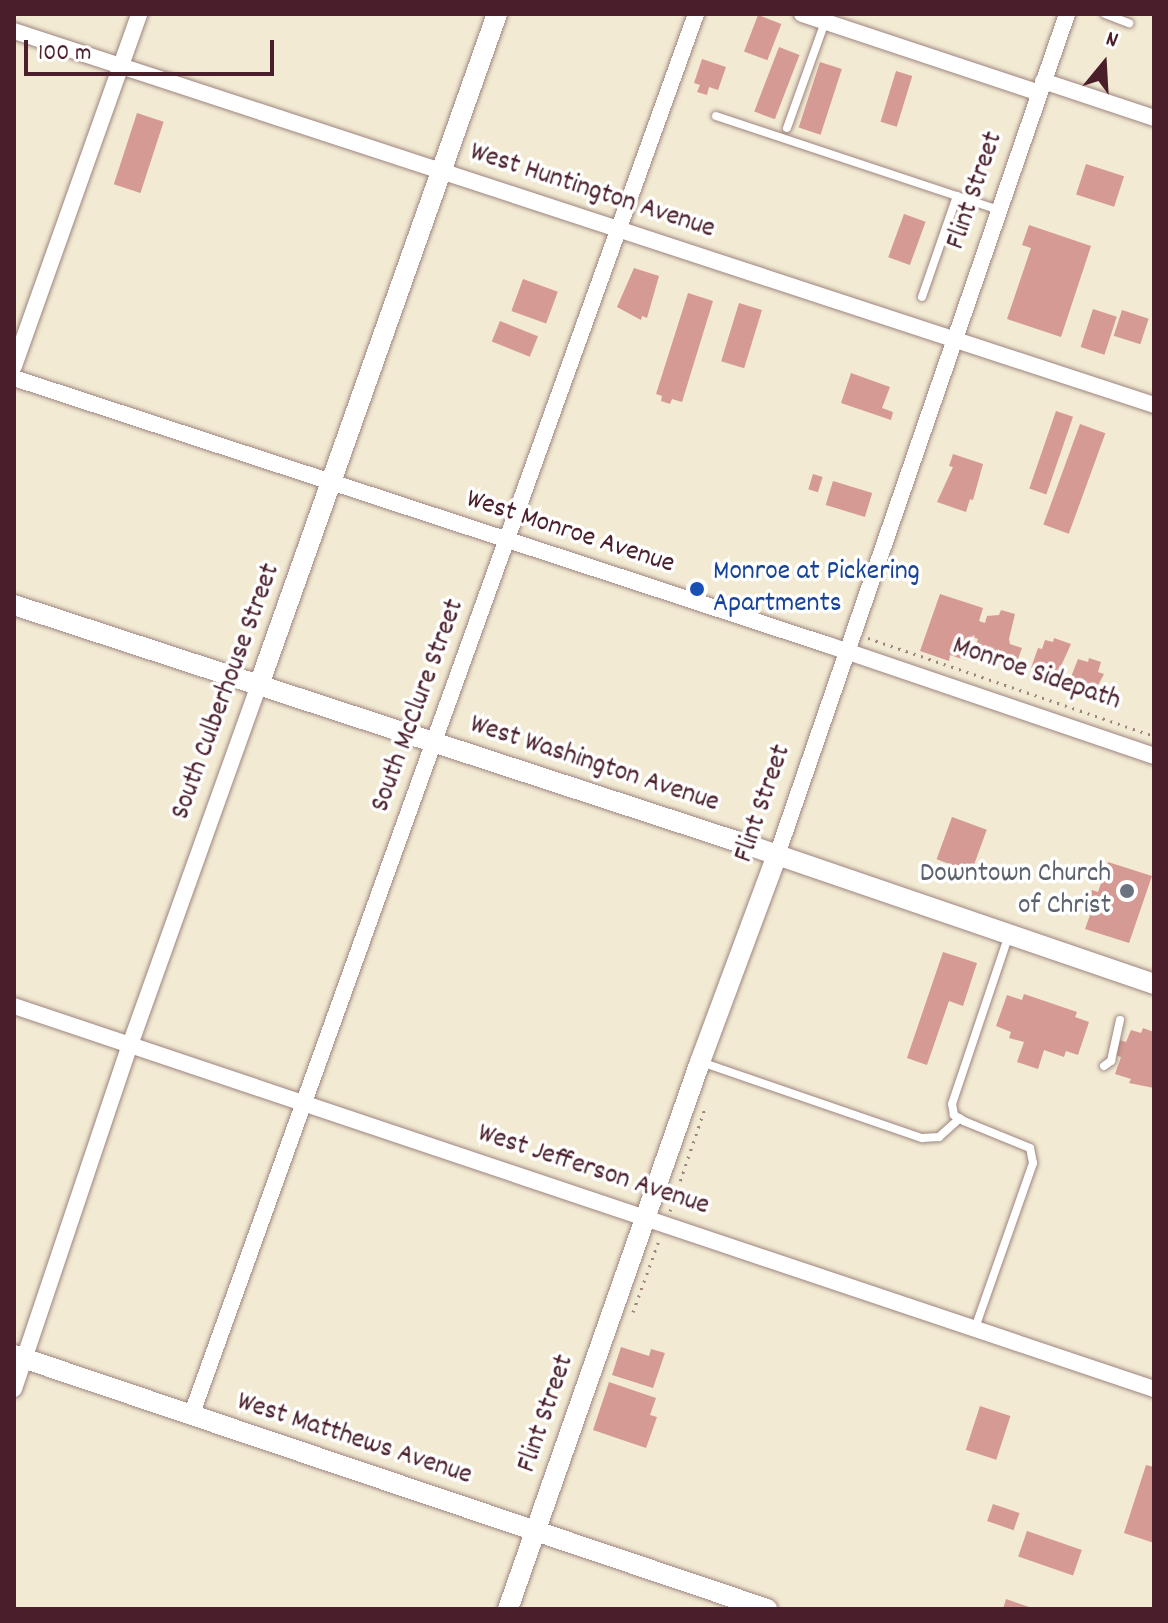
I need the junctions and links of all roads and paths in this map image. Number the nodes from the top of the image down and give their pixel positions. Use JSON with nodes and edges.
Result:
{"nodes":[{"id":1,"x":139,"y":14,"type":"edge"},
{"id":2,"x":497,"y":14,"type":"edge"},
{"id":3,"x":696,"y":14,"type":"edge"},
{"id":4,"x":802,"y":14,"type":"edge"},
{"id":5,"x":1067,"y":14,"type":"edge"},
{"id":6,"x":1105,"y":14,"type":"edge"},
{"id":7,"x":825,"y":22,"type":"junction"},
{"id":8,"x":1129,"y":23,"type":"dead end"},
{"id":9,"x":14,"y":31,"type":"edge"},
{"id":10,"x":121,"y":66,"type":"junction"},
{"id":11,"x":1041,"y":87,"type":"junction"},
{"id":12,"x":716,"y":116,"type":"dead end"},
{"id":13,"x":1154,"y":118,"type":"edge"},
{"id":14,"x":787,"y":128,"type":"dead end"},
{"id":15,"x":441,"y":170,"type":"junction"},
{"id":16,"x":957,"y":196,"type":"junction"},
{"id":17,"x":999,"y":210,"type":"junction"},
{"id":18,"x":618,"y":227,"type":"junction"},
{"id":19,"x":922,"y":297,"type":"dead end"},
{"id":20,"x":954,"y":338,"type":"junction"},
{"id":21,"x":14,"y":366,"type":"edge"},
{"id":22,"x":14,"y":378,"type":"edge"},
{"id":23,"x":1154,"y":405,"type":"edge"},
{"id":24,"x":332,"y":482,"type":"junction"},
{"id":25,"x":506,"y":539,"type":"junction"},
{"id":26,"x":14,"y":605,"type":"edge"},
{"id":27,"x":861,"y":635,"type":"dead end"},
{"id":28,"x":845,"y":651,"type":"junction"},
{"id":29,"x":259,"y":685,"type":"junction"},
{"id":30,"x":1154,"y":736,"type":"edge"},
{"id":31,"x":432,"y":742,"type":"junction"},
{"id":32,"x":1154,"y":756,"type":"edge"},
{"id":33,"x":777,"y":855,"type":"junction"},
{"id":34,"x":1009,"y":935,"type":"junction"},
{"id":35,"x":1154,"y":984,"type":"edge"},
{"id":36,"x":14,"y":1006,"type":"edge"},
{"id":37,"x":1120,"y":1020,"type":"dead end"},
{"id":38,"x":130,"y":1045,"type":"junction"},
{"id":39,"x":700,"y":1062,"type":"junction"},
{"id":40,"x":1104,"y":1066,"type":"dead end"},
{"id":41,"x":304,"y":1102,"type":"junction"},
{"id":42,"x":960,"y":1118,"type":"junction"},
{"id":43,"x":647,"y":1216,"type":"junction"},
{"id":44,"x":975,"y":1328,"type":"junction"},
{"id":45,"x":19,"y":1357,"type":"edge"},
{"id":46,"x":14,"y":1389,"type":"edge"},
{"id":47,"x":1154,"y":1389,"type":"edge"},
{"id":48,"x":191,"y":1416,"type":"junction"},
{"id":49,"x":536,"y":1530,"type":"junction"},
{"id":50,"x":508,"y":1609,"type":"edge"},
{"id":51,"x":767,"y":1609,"type":"edge"}],
"edges":[{"from":1,"to":10,"type":"street"},
{"from":2,"to":15,"type":"street","name":"South Culberhouse Street"},
{"from":3,"to":18,"type":"street","name":"South McClure Street"},
{"from":4,"to":7,"type":"street"},
{"from":5,"to":11,"type":"street","name":"Flint Street"},
{"from":6,"to":8,"type":"lane"},
{"from":7,"to":11,"type":"street"},
{"from":7,"to":14,"type":"lane"},
{"from":9,"to":10,"type":"street","name":"West Huntington Avenue"},
{"from":10,"to":15,"type":"street","name":"West Huntington Avenue"},
{"from":10,"to":21,"type":"street"},
{"from":11,"to":13,"type":"street"},
{"from":11,"to":17,"type":"street","name":"Flint Street"},
{"from":12,"to":16,"type":"lane"},
{"from":15,"to":18,"type":"street","name":"West Huntington Avenue"},
{"from":15,"to":24,"type":"street","name":"South Culberhouse Street"},
{"from":16,"to":17,"type":"lane"},
{"from":16,"to":19,"type":"lane"},
{"from":17,"to":20,"type":"street","name":"Flint Street"},
{"from":18,"to":20,"type":"street","name":"West Huntington Avenue"},
{"from":18,"to":25,"type":"street","name":"South McClure Street"},
{"from":20,"to":23,"type":"street","name":"West Huntington Avenue"},
{"from":20,"to":28,"type":"street","name":"Flint Street"},
{"from":22,"to":24,"type":"street","name":"West Monroe Avenue"},
{"from":24,"to":25,"type":"street","name":"West Monroe Avenue"},
{"from":24,"to":29,"type":"street","name":"South Culberhouse Street"},
{"from":25,"to":28,"type":"street","name":"West Monroe Avenue"},
{"from":25,"to":31,"type":"street","name":"South McClure Street"},
{"from":26,"to":29,"type":"street","name":"West Washington Avenue"},
{"from":27,"to":30,"type":"path","name":"Monroe Sidepath"},
{"from":28,"to":32,"type":"street","name":"West Monroe Avenue"},
{"from":28,"to":33,"type":"street","name":"Flint Street"},
{"from":29,"to":31,"type":"street","name":"West Washington Avenue"},
{"from":29,"to":38,"type":"street","name":"South Culberhouse Street"},
{"from":31,"to":33,"type":"street","name":"West Washington Avenue"},
{"from":31,"to":41,"type":"street","name":"South McClure Street"},
{"from":33,"to":34,"type":"street","name":"West Washington Avenue"},
{"from":33,"to":39,"type":"street","name":"Flint Street"},
{"from":34,"to":35,"type":"street","name":"West Washington Avenue"},
{"from":34,"to":42,"type":"lane"},
{"from":36,"to":38,"type":"street","name":"West Jefferson Avenue"},
{"from":37,"to":40,"type":"lane"},
{"from":38,"to":41,"type":"street","name":"West Jefferson Avenue"},
{"from":38,"to":45,"type":"street","name":"South Culberhouse Street"},
{"from":39,"to":42,"type":"lane"},
{"from":39,"to":43,"type":"street","name":"Flint Street"},
{"from":41,"to":43,"type":"street","name":"West Jefferson Avenue"},
{"from":41,"to":48,"type":"street","name":"South McClure Street"},
{"from":42,"to":44,"type":"lane"},
{"from":43,"to":44,"type":"street","name":"West Jefferson Avenue"},
{"from":43,"to":49,"type":"street","name":"Flint Street"},
{"from":44,"to":47,"type":"street","name":"West Jefferson Avenue"},
{"from":45,"to":46,"type":"street","name":"South Culberhouse Street"},
{"from":45,"to":48,"type":"street","name":"West Matthews Avenue"},
{"from":48,"to":49,"type":"street","name":"West Matthews Avenue"},
{"from":49,"to":50,"type":"street","name":"Flint Street"},
{"from":49,"to":51,"type":"street","name":"West Matthews Avenue"}]}
